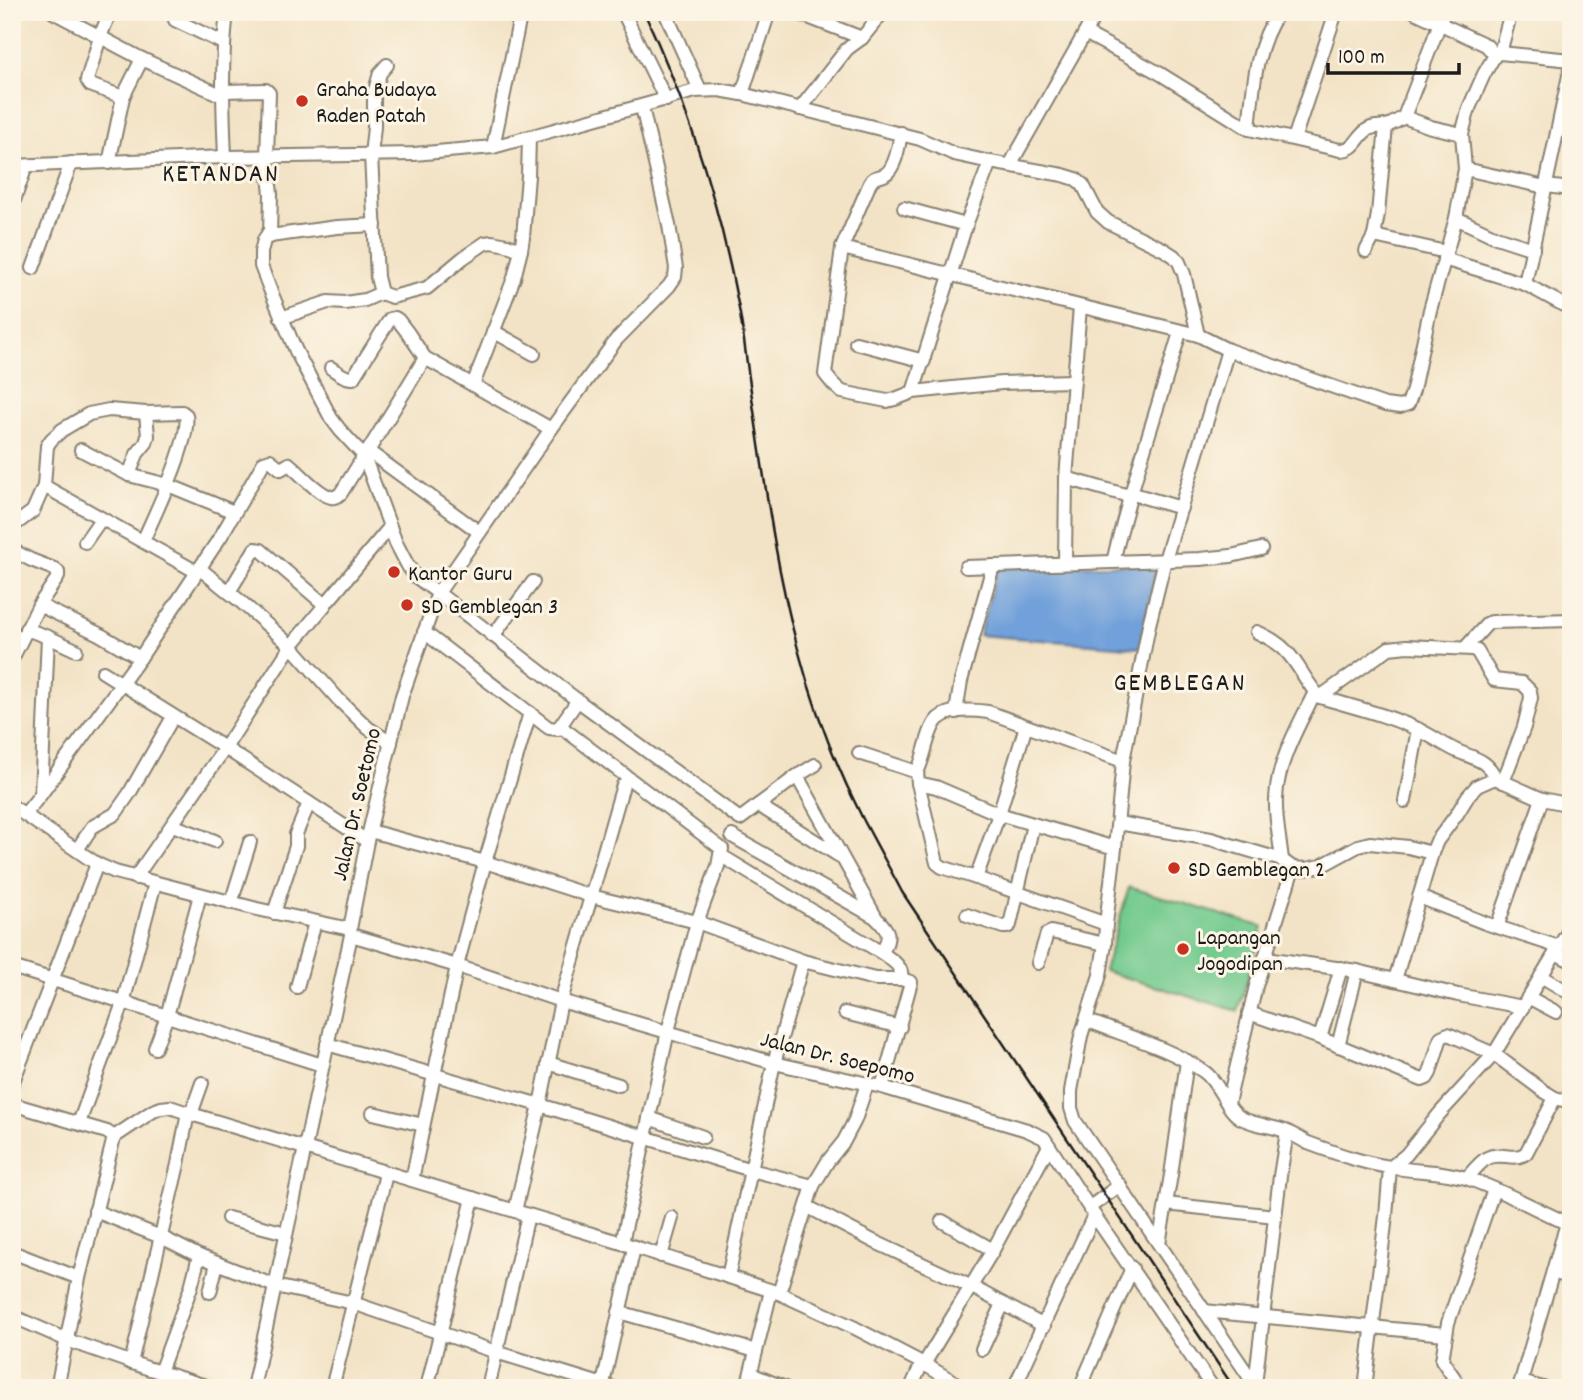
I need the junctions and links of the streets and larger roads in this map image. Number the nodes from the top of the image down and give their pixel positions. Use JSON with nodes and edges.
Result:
{"nodes":[{"id":1,"x":53,"y":12,"type":"edge"},
{"id":2,"x":110,"y":12,"type":"edge"},
{"id":3,"x":227,"y":12,"type":"edge"},
{"id":4,"x":521,"y":12,"type":"edge"},
{"id":5,"x":623,"y":12,"type":"edge"},
{"id":6,"x":665,"y":12,"type":"edge"},
{"id":7,"x":769,"y":12,"type":"edge"},
{"id":8,"x":795,"y":12,"type":"edge"},
{"id":9,"x":883,"y":12,"type":"edge"},
{"id":10,"x":1096,"y":12,"type":"edge"},
{"id":11,"x":1279,"y":12,"type":"edge"},
{"id":12,"x":1336,"y":12,"type":"edge"},
{"id":13,"x":1415,"y":12,"type":"edge"},
{"id":14,"x":1511,"y":12,"type":"edge"},
{"id":15,"x":1442,"y":18,"type":"edge"},
{"id":16,"x":175,"y":20,"type":"dead end"},
{"id":17,"x":1085,"y":33,"type":"junction"},
{"id":18,"x":100,"y":37,"type":"junction"},
{"id":19,"x":862,"y":38,"type":"junction"},
{"id":20,"x":223,"y":43,"type":"junction"},
{"id":21,"x":1497,"y":54,"type":"junction"},
{"id":22,"x":1569,"y":59,"type":"edge"},
{"id":23,"x":142,"y":60,"type":"junction"},
{"id":24,"x":387,"y":65,"type":"dead end"},
{"id":25,"x":700,"y":90,"type":"junction"},
{"id":26,"x":223,"y":94,"type":"junction"},
{"id":27,"x":742,"y":94,"type":"junction"},
{"id":28,"x":123,"y":97,"type":"junction"},
{"id":29,"x":666,"y":100,"type":"junction"},
{"id":30,"x":642,"y":107,"type":"junction"},
{"id":31,"x":800,"y":109,"type":"junction"},
{"id":32,"x":1404,"y":117,"type":"junction"},
{"id":33,"x":1386,"y":127,"type":"junction"},
{"id":34,"x":1249,"y":129,"type":"junction"},
{"id":35,"x":1557,"y":130,"type":"junction"},
{"id":36,"x":1571,"y":132,"type":"edge"},
{"id":37,"x":901,"y":133,"type":"junction"},
{"id":38,"x":1462,"y":135,"type":"junction"},
{"id":39,"x":529,"y":138,"type":"junction"},
{"id":40,"x":1294,"y":139,"type":"junction"},
{"id":41,"x":493,"y":147,"type":"junction"},
{"id":42,"x":371,"y":155,"type":"junction"},
{"id":43,"x":225,"y":158,"type":"junction"},
{"id":44,"x":267,"y":158,"type":"junction"},
{"id":45,"x":990,"y":162,"type":"junction"},
{"id":46,"x":71,"y":163,"type":"junction"},
{"id":47,"x":109,"y":163,"type":"junction"},
{"id":48,"x":1010,"y":165,"type":"junction"},
{"id":49,"x":12,"y":166,"type":"edge"},
{"id":50,"x":26,"y":166,"type":"junction"},
{"id":51,"x":1465,"y":169,"type":"junction"},
{"id":52,"x":1545,"y":186,"type":"junction"},
{"id":53,"x":1571,"y":189,"type":"edge"},
{"id":54,"x":14,"y":198,"type":"edge"},
{"id":55,"x":904,"y":208,"type":"dead end"},
{"id":56,"x":1456,"y":218,"type":"junction"},
{"id":57,"x":375,"y":225,"type":"junction"},
{"id":58,"x":966,"y":225,"type":"junction"},
{"id":59,"x":270,"y":234,"type":"junction"},
{"id":60,"x":1374,"y":236,"type":"junction"},
{"id":61,"x":842,"y":248,"type":"junction"},
{"id":62,"x":1533,"y":249,"type":"junction"},
{"id":63,"x":521,"y":250,"type":"junction"},
{"id":64,"x":1367,"y":251,"type":"dead end"},
{"id":65,"x":1445,"y":255,"type":"junction"},
{"id":66,"x":33,"y":268,"type":"dead end"},
{"id":67,"x":951,"y":274,"type":"junction"},
{"id":68,"x":1525,"y":284,"type":"junction"},
{"id":69,"x":381,"y":293,"type":"junction"},
{"id":70,"x":1080,"y":307,"type":"junction"},
{"id":71,"x":1571,"y":309,"type":"edge"},
{"id":72,"x":281,"y":318,"type":"junction"},
{"id":73,"x":493,"y":331,"type":"junction"},
{"id":74,"x":1180,"y":332,"type":"junction"},
{"id":75,"x":1198,"y":335,"type":"junction"},
{"id":76,"x":856,"y":343,"type":"dead end"},
{"id":77,"x":1228,"y":350,"type":"junction"},
{"id":78,"x":534,"y":354,"type":"dead end"},
{"id":79,"x":425,"y":358,"type":"junction"},
{"id":80,"x":924,"y":361,"type":"junction"},
{"id":81,"x":331,"y":368,"type":"dead end"},
{"id":82,"x":1073,"y":381,"type":"junction"},
{"id":83,"x":473,"y":385,"type":"junction"},
{"id":84,"x":913,"y":392,"type":"junction"},
{"id":85,"x":146,"y":413,"type":"junction"},
{"id":86,"x":551,"y":429,"type":"junction"},
{"id":87,"x":81,"y":450,"type":"dead end"},
{"id":88,"x":366,"y":453,"type":"junction"},
{"id":89,"x":129,"y":475,"type":"junction"},
{"id":90,"x":1066,"y":478,"type":"junction"},
{"id":91,"x":168,"y":485,"type":"junction"},
{"id":92,"x":44,"y":486,"type":"junction"},
{"id":93,"x":1130,"y":495,"type":"junction"},
{"id":94,"x":1181,"y":508,"type":"junction"},
{"id":95,"x":234,"y":513,"type":"junction"},
{"id":96,"x":102,"y":519,"type":"junction"},
{"id":97,"x":12,"y":527,"type":"edge"},
{"id":98,"x":390,"y":527,"type":"junction"},
{"id":99,"x":479,"y":532,"type":"junction"},
{"id":100,"x":143,"y":541,"type":"junction"},
{"id":101,"x":85,"y":542,"type":"dead end"},
{"id":102,"x":1261,"y":549,"type":"dead end"},
{"id":103,"x":12,"y":550,"type":"edge"},
{"id":104,"x":1165,"y":560,"type":"junction"},
{"id":105,"x":1113,"y":562,"type":"junction"},
{"id":106,"x":1065,"y":563,"type":"junction"},
{"id":107,"x":993,"y":566,"type":"junction"},
{"id":108,"x":966,"y":567,"type":"dead end"},
{"id":109,"x":198,"y":570,"type":"junction"},
{"id":110,"x":533,"y":582,"type":"dead end"},
{"id":111,"x":229,"y":592,"type":"junction"},
{"id":112,"x":438,"y":593,"type":"junction"},
{"id":113,"x":329,"y":600,"type":"dead end"},
{"id":114,"x":39,"y":605,"type":"junction"},
{"id":115,"x":1571,"y":620,"type":"edge"},
{"id":116,"x":26,"y":629,"type":"junction"},
{"id":117,"x":424,"y":632,"type":"junction"},
{"id":118,"x":1257,"y":632,"type":"dead end"},
{"id":119,"x":493,"y":636,"type":"junction"},
{"id":120,"x":48,"y":637,"type":"junction"},
{"id":121,"x":291,"y":646,"type":"junction"},
{"id":122,"x":1466,"y":647,"type":"junction"},
{"id":123,"x":76,"y":650,"type":"dead end"},
{"id":124,"x":140,"y":658,"type":"junction"},
{"id":125,"x":12,"y":659,"type":"edge"},
{"id":126,"x":103,"y":672,"type":"dead end"},
{"id":127,"x":121,"y":684,"type":"junction"},
{"id":128,"x":1318,"y":694,"type":"junction"},
{"id":129,"x":578,"y":700,"type":"junction"},
{"id":130,"x":956,"y":712,"type":"junction"},
{"id":131,"x":530,"y":713,"type":"junction"},
{"id":132,"x":173,"y":716,"type":"junction"},
{"id":133,"x":560,"y":726,"type":"junction"},
{"id":134,"x":1027,"y":726,"type":"junction"},
{"id":135,"x":1418,"y":730,"type":"junction"},
{"id":136,"x":390,"y":743,"type":"junction"},
{"id":137,"x":225,"y":748,"type":"junction"},
{"id":138,"x":859,"y":753,"type":"dead end"},
{"id":139,"x":1123,"y":761,"type":"junction"},
{"id":140,"x":815,"y":765,"type":"dead end"},
{"id":141,"x":797,"y":776,"type":"junction"},
{"id":142,"x":918,"y":777,"type":"junction"},
{"id":143,"x":1499,"y":780,"type":"junction"},
{"id":144,"x":623,"y":785,"type":"dead end"},
{"id":145,"x":41,"y":794,"type":"junction"},
{"id":146,"x":1542,"y":799,"type":"junction"},
{"id":147,"x":1405,"y":801,"type":"dead end"},
{"id":148,"x":309,"y":803,"type":"junction"},
{"id":149,"x":758,"y":805,"type":"junction"},
{"id":150,"x":1571,"y":805,"type":"edge"},
{"id":151,"x":12,"y":806,"type":"edge"},
{"id":152,"x":25,"y":814,"type":"junction"},
{"id":153,"x":999,"y":814,"type":"junction"},
{"id":154,"x":740,"y":819,"type":"junction"},
{"id":155,"x":1118,"y":823,"type":"junction"},
{"id":156,"x":1033,"y":824,"type":"junction"},
{"id":157,"x":172,"y":825,"type":"junction"},
{"id":158,"x":368,"y":836,"type":"junction"},
{"id":159,"x":733,"y":836,"type":"junction"},
{"id":160,"x":215,"y":841,"type":"dead end"},
{"id":161,"x":250,"y":842,"type":"dead end"},
{"id":162,"x":1115,"y":848,"type":"junction"},
{"id":163,"x":77,"y":850,"type":"junction"},
{"id":164,"x":721,"y":852,"type":"junction"},
{"id":165,"x":1432,"y":853,"type":"junction"},
{"id":166,"x":843,"y":859,"type":"junction"},
{"id":167,"x":1282,"y":860,"type":"junction"},
{"id":168,"x":485,"y":862,"type":"junction"},
{"id":169,"x":97,"y":864,"type":"junction"},
{"id":170,"x":1293,"y":868,"type":"junction"},
{"id":171,"x":135,"y":878,"type":"junction"},
{"id":172,"x":976,"y":878,"type":"junction"},
{"id":173,"x":155,"y":883,"type":"junction"},
{"id":174,"x":1017,"y":892,"type":"junction"},
{"id":175,"x":200,"y":895,"type":"junction"},
{"id":176,"x":591,"y":896,"type":"junction"},
{"id":177,"x":1419,"y":897,"type":"junction"},
{"id":178,"x":231,"y":903,"type":"junction"},
{"id":179,"x":275,"y":913,"type":"junction"},
{"id":180,"x":967,"y":915,"type":"dead end"},
{"id":181,"x":876,"y":918,"type":"junction"},
{"id":182,"x":315,"y":922,"type":"junction"},
{"id":183,"x":697,"y":922,"type":"junction"},
{"id":184,"x":1106,"y":924,"type":"junction"},
{"id":185,"x":1497,"y":927,"type":"junction"},
{"id":186,"x":1571,"y":927,"type":"edge"},
{"id":187,"x":350,"y":932,"type":"junction"},
{"id":188,"x":1105,"y":944,"type":"junction"},
{"id":189,"x":1557,"y":950,"type":"junction"},
{"id":190,"x":882,"y":953,"type":"junction"},
{"id":191,"x":1266,"y":958,"type":"junction"},
{"id":192,"x":803,"y":961,"type":"junction"},
{"id":193,"x":1571,"y":961,"type":"edge"},
{"id":194,"x":1038,"y":963,"type":"dead end"},
{"id":195,"x":457,"y":966,"type":"junction"},
{"id":196,"x":12,"y":967,"type":"edge"},
{"id":197,"x":1341,"y":968,"type":"junction"},
{"id":198,"x":1357,"y":971,"type":"junction"},
{"id":199,"x":1541,"y":976,"type":"junction"},
{"id":200,"x":901,"y":979,"type":"junction"},
{"id":201,"x":52,"y":980,"type":"junction"},
{"id":202,"x":1395,"y":980,"type":"junction"},
{"id":203,"x":297,"y":987,"type":"dead end"},
{"id":204,"x":1571,"y":994,"type":"edge"},
{"id":205,"x":561,"y":1001,"type":"junction"},
{"id":206,"x":1525,"y":1002,"type":"junction"},
{"id":207,"x":123,"y":1003,"type":"junction"},
{"id":208,"x":1556,"y":1012,"type":"dead end"},
{"id":209,"x":845,"y":1013,"type":"dead end"},
{"id":210,"x":1250,"y":1013,"type":"junction"},
{"id":211,"x":167,"y":1016,"type":"junction"},
{"id":212,"x":1086,"y":1020,"type":"junction"},
{"id":213,"x":900,"y":1027,"type":"junction"},
{"id":214,"x":668,"y":1031,"type":"junction"},
{"id":215,"x":1320,"y":1038,"type":"junction"},
{"id":216,"x":327,"y":1044,"type":"junction"},
{"id":217,"x":1338,"y":1046,"type":"junction"},
{"id":218,"x":155,"y":1048,"type":"dead end"},
{"id":219,"x":1494,"y":1054,"type":"junction"},
{"id":220,"x":1186,"y":1061,"type":"junction"},
{"id":221,"x":548,"y":1063,"type":"junction"},
{"id":222,"x":774,"y":1063,"type":"junction"},
{"id":223,"x":322,"y":1065,"type":"junction"},
{"id":224,"x":433,"y":1075,"type":"junction"},
{"id":225,"x":202,"y":1083,"type":"dead end"},
{"id":226,"x":12,"y":1084,"type":"edge"},
{"id":227,"x":867,"y":1084,"type":"junction"},
{"id":228,"x":619,"y":1085,"type":"dead end"},
{"id":229,"x":882,"y":1087,"type":"junction"},
{"id":230,"x":1555,"y":1098,"type":"junction"},
{"id":231,"x":1571,"y":1102,"type":"edge"},
{"id":232,"x":1227,"y":1103,"type":"junction"},
{"id":233,"x":12,"y":1104,"type":"edge"},
{"id":234,"x":540,"y":1105,"type":"junction"},
{"id":235,"x":373,"y":1113,"type":"dead end"},
{"id":236,"x":190,"y":1114,"type":"junction"},
{"id":237,"x":649,"y":1118,"type":"junction"},
{"id":238,"x":79,"y":1123,"type":"junction"},
{"id":239,"x":423,"y":1125,"type":"junction"},
{"id":240,"x":1287,"y":1132,"type":"junction"},
{"id":241,"x":703,"y":1136,"type":"dead end"},
{"id":242,"x":114,"y":1137,"type":"junction"},
{"id":243,"x":644,"y":1137,"type":"junction"},
{"id":244,"x":1049,"y":1146,"type":"junction"},
{"id":245,"x":305,"y":1149,"type":"junction"},
{"id":246,"x":1390,"y":1168,"type":"junction"},
{"id":247,"x":751,"y":1170,"type":"junction"},
{"id":248,"x":386,"y":1174,"type":"junction"},
{"id":249,"x":1467,"y":1178,"type":"junction"},
{"id":250,"x":412,"y":1180,"type":"junction"},
{"id":251,"x":1120,"y":1185,"type":"junction"},
{"id":252,"x":813,"y":1186,"type":"junction"},
{"id":253,"x":1494,"y":1189,"type":"junction"},
{"id":254,"x":474,"y":1198,"type":"junction"},
{"id":255,"x":1166,"y":1204,"type":"junction"},
{"id":256,"x":808,"y":1207,"type":"junction"},
{"id":257,"x":95,"y":1210,"type":"junction"},
{"id":258,"x":515,"y":1211,"type":"junction"},
{"id":259,"x":1092,"y":1211,"type":"junction"},
{"id":260,"x":528,"y":1216,"type":"junction"},
{"id":261,"x":1275,"y":1216,"type":"junction"},
{"id":262,"x":228,"y":1217,"type":"dead end"},
{"id":263,"x":672,"y":1218,"type":"dead end"},
{"id":264,"x":943,"y":1220,"type":"dead end"},
{"id":265,"x":1569,"y":1224,"type":"edge"},
{"id":266,"x":286,"y":1233,"type":"junction"},
{"id":267,"x":161,"y":1237,"type":"junction"},
{"id":268,"x":1160,"y":1244,"type":"junction"},
{"id":269,"x":628,"y":1245,"type":"junction"},
{"id":270,"x":993,"y":1250,"type":"junction"},
{"id":271,"x":12,"y":1252,"type":"edge"},
{"id":272,"x":199,"y":1256,"type":"junction"},
{"id":273,"x":661,"y":1256,"type":"junction"},
{"id":274,"x":217,"y":1263,"type":"junction"},
{"id":275,"x":1132,"y":1268,"type":"junction"},
{"id":276,"x":1553,"y":1272,"type":"junction"},
{"id":277,"x":728,"y":1277,"type":"junction"},
{"id":278,"x":79,"y":1278,"type":"junction"},
{"id":279,"x":1571,"y":1278,"type":"edge"},
{"id":280,"x":275,"y":1286,"type":"junction"},
{"id":281,"x":972,"y":1287,"type":"junction"},
{"id":282,"x":210,"y":1292,"type":"dead end"},
{"id":283,"x":775,"y":1292,"type":"junction"},
{"id":284,"x":353,"y":1303,"type":"junction"},
{"id":285,"x":1003,"y":1304,"type":"junction"},
{"id":286,"x":1204,"y":1311,"type":"junction"},
{"id":287,"x":619,"y":1312,"type":"junction"},
{"id":288,"x":12,"y":1316,"type":"edge"},
{"id":289,"x":1262,"y":1316,"type":"junction"},
{"id":290,"x":1044,"y":1326,"type":"junction"},
{"id":291,"x":1371,"y":1327,"type":"junction"},
{"id":292,"x":441,"y":1332,"type":"junction"},
{"id":293,"x":1445,"y":1334,"type":"junction"},
{"id":294,"x":67,"y":1340,"type":"junction"},
{"id":295,"x":982,"y":1349,"type":"dead end"},
{"id":296,"x":756,"y":1351,"type":"junction"},
{"id":297,"x":496,"y":1352,"type":"junction"},
{"id":298,"x":131,"y":1363,"type":"junction"},
{"id":299,"x":923,"y":1364,"type":"junction"},
{"id":300,"x":160,"y":1372,"type":"junction"},
{"id":301,"x":751,"y":1374,"type":"junction"},
{"id":302,"x":1520,"y":1385,"type":"edge"},
{"id":303,"x":1256,"y":1386,"type":"edge"},
{"id":304,"x":606,"y":1387,"type":"edge"},
{"id":305,"x":57,"y":1388,"type":"edge"},
{"id":306,"x":212,"y":1388,"type":"edge"},
{"id":307,"x":253,"y":1388,"type":"edge"},
{"id":308,"x":332,"y":1388,"type":"edge"},
{"id":309,"x":427,"y":1388,"type":"edge"},
{"id":310,"x":488,"y":1388,"type":"edge"},
{"id":311,"x":747,"y":1388,"type":"edge"},
{"id":312,"x":785,"y":1388,"type":"edge"},
{"id":313,"x":911,"y":1388,"type":"edge"},
{"id":314,"x":964,"y":1388,"type":"edge"},
{"id":315,"x":1014,"y":1388,"type":"edge"},
{"id":316,"x":1080,"y":1388,"type":"edge"},
{"id":317,"x":1213,"y":1388,"type":"edge"},
{"id":318,"x":1365,"y":1388,"type":"edge"},
{"id":319,"x":1461,"y":1388,"type":"edge"},
{"id":320,"x":1543,"y":1388,"type":"edge"}],
"edges":[{"from":1,"to":18,"type":"street"},
{"from":2,"to":18,"type":"street"},
{"from":3,"to":20,"type":"street"},
{"from":4,"to":41,"type":"street"},
{"from":5,"to":29,"type":"street"},
{"from":6,"to":25,"type":"street"},
{"from":7,"to":27,"type":"street"},
{"from":8,"to":19,"type":"street"},
{"from":9,"to":19,"type":"street"},
{"from":10,"to":17,"type":"street"},
{"from":11,"to":34,"type":"street"},
{"from":12,"to":40,"type":"street"},
{"from":13,"to":15,"type":"street"},
{"from":14,"to":21,"type":"street"},
{"from":15,"to":21,"type":"street"},
{"from":15,"to":32,"type":"street"},
{"from":16,"to":20,"type":"street"},
{"from":17,"to":34,"type":"street"},
{"from":17,"to":48,"type":"street"},
{"from":18,"to":23,"type":"street"},
{"from":18,"to":28,"type":"street"},
{"from":19,"to":31,"type":"street"},
{"from":20,"to":26,"type":"street"},
{"from":21,"to":22,"type":"street"},
{"from":21,"to":38,"type":"street"},
{"from":22,"to":35,"type":"street"},
{"from":23,"to":26,"type":"street"},
{"from":23,"to":28,"type":"street"},
{"from":24,"to":42,"type":"street"},
{"from":25,"to":27,"type":"street"},
{"from":25,"to":29,"type":"street"},
{"from":26,"to":43,"type":"street"},
{"from":26,"to":44,"type":"street"},
{"from":27,"to":31,"type":"street"},
{"from":28,"to":47,"type":"street"},
{"from":29,"to":30,"type":"street"},
{"from":30,"to":39,"type":"street"},
{"from":30,"to":86,"type":"street","name":"Jalan Dr. Soetomo"},
{"from":31,"to":37,"type":"street"},
{"from":32,"to":33,"type":"street"},
{"from":32,"to":38,"type":"street"},
{"from":33,"to":40,"type":"street"},
{"from":33,"to":60,"type":"street"},
{"from":34,"to":40,"type":"street"},
{"from":35,"to":36,"type":"street"},
{"from":35,"to":52,"type":"street"},
{"from":37,"to":45,"type":"street"},
{"from":37,"to":61,"type":"street"},
{"from":38,"to":51,"type":"street"},
{"from":39,"to":41,"type":"street"},
{"from":39,"to":63,"type":"street"},
{"from":41,"to":42,"type":"street"},
{"from":42,"to":44,"type":"street"},
{"from":42,"to":57,"type":"street"},
{"from":43,"to":44,"type":"street"},
{"from":43,"to":47,"type":"street"},
{"from":44,"to":59,"type":"street"},
{"from":45,"to":48,"type":"street"},
{"from":45,"to":58,"type":"street"},
{"from":46,"to":47,"type":"street"},
{"from":46,"to":50,"type":"street"},
{"from":46,"to":66,"type":"street"},
{"from":48,"to":75,"type":"street"},
{"from":49,"to":50,"type":"street"},
{"from":50,"to":54,"type":"street"},
{"from":51,"to":52,"type":"street"},
{"from":51,"to":56,"type":"street"},
{"from":52,"to":53,"type":"street"},
{"from":52,"to":62,"type":"street"},
{"from":55,"to":58,"type":"street"},
{"from":56,"to":62,"type":"street"},
{"from":56,"to":65,"type":"street"},
{"from":57,"to":59,"type":"street"},
{"from":57,"to":69,"type":"street"},
{"from":58,"to":67,"type":"street"},
{"from":59,"to":72,"type":"street"},
{"from":60,"to":64,"type":"street"},
{"from":60,"to":65,"type":"street"},
{"from":61,"to":67,"type":"street"},
{"from":61,"to":84,"type":"street"},
{"from":62,"to":68,"type":"street"},
{"from":63,"to":69,"type":"street"},
{"from":63,"to":73,"type":"street"},
{"from":65,"to":68,"type":"street"},
{"from":65,"to":77,"type":"street"},
{"from":67,"to":70,"type":"street"},
{"from":67,"to":80,"type":"street"},
{"from":68,"to":71,"type":"street"},
{"from":69,"to":72,"type":"street"},
{"from":70,"to":74,"type":"street"},
{"from":70,"to":82,"type":"street"},
{"from":72,"to":88,"type":"street"},
{"from":73,"to":78,"type":"street"},
{"from":73,"to":83,"type":"street"},
{"from":74,"to":75,"type":"street"},
{"from":74,"to":93,"type":"street"},
{"from":75,"to":77,"type":"street"},
{"from":76,"to":80,"type":"street"},
{"from":77,"to":94,"type":"street"},
{"from":79,"to":81,"type":"street"},
{"from":79,"to":83,"type":"street"},
{"from":79,"to":88,"type":"street"},
{"from":80,"to":84,"type":"street"},
{"from":82,"to":84,"type":"street"},
{"from":82,"to":90,"type":"street"},
{"from":83,"to":86,"type":"street"},
{"from":85,"to":89,"type":"street"},
{"from":85,"to":91,"type":"street"},
{"from":85,"to":92,"type":"street"},
{"from":86,"to":99,"type":"street","name":"Jalan Dr. Soetomo"},
{"from":87,"to":89,"type":"street"},
{"from":88,"to":95,"type":"street"},
{"from":88,"to":98,"type":"street"},
{"from":88,"to":99,"type":"street"},
{"from":89,"to":91,"type":"street"},
{"from":90,"to":93,"type":"street"},
{"from":90,"to":106,"type":"street"},
{"from":91,"to":95,"type":"street"},
{"from":91,"to":100,"type":"street"},
{"from":92,"to":96,"type":"street"},
{"from":92,"to":97,"type":"street"},
{"from":93,"to":94,"type":"street"},
{"from":93,"to":105,"type":"street"},
{"from":94,"to":104,"type":"street"},
{"from":95,"to":109,"type":"street"},
{"from":96,"to":100,"type":"street"},
{"from":96,"to":101,"type":"street"},
{"from":98,"to":112,"type":"street"},
{"from":98,"to":113,"type":"street"},
{"from":99,"to":112,"type":"street","name":"Jalan Dr. Soetomo"},
{"from":100,"to":109,"type":"street"},
{"from":102,"to":104,"type":"street"},
{"from":103,"to":114,"type":"street"},
{"from":104,"to":105,"type":"street"},
{"from":104,"to":139,"type":"street"},
{"from":105,"to":106,"type":"street"},
{"from":106,"to":107,"type":"street"},
{"from":107,"to":108,"type":"street"},
{"from":107,"to":130,"type":"street"},
{"from":109,"to":111,"type":"street"},
{"from":109,"to":124,"type":"street"},
{"from":110,"to":119,"type":"street"},
{"from":111,"to":121,"type":"street"},
{"from":111,"to":121,"type":"street"},
{"from":112,"to":117,"type":"street","name":"Jalan Dr. Soetomo"},
{"from":112,"to":119,"type":"street"},
{"from":114,"to":116,"type":"street"},
{"from":114,"to":124,"type":"street"},
{"from":115,"to":122,"type":"street"},
{"from":116,"to":120,"type":"street"},
{"from":116,"to":125,"type":"street"},
{"from":117,"to":131,"type":"street"},
{"from":117,"to":136,"type":"street","name":"Jalan Dr. Soetomo"},
{"from":118,"to":128,"type":"street"},
{"from":119,"to":129,"type":"street"},
{"from":120,"to":123,"type":"street"},
{"from":120,"to":145,"type":"street"},
{"from":121,"to":136,"type":"street"},
{"from":121,"to":137,"type":"street"},
{"from":122,"to":128,"type":"street"},
{"from":122,"to":143,"type":"street"},
{"from":124,"to":127,"type":"street"},
{"from":126,"to":127,"type":"street"},
{"from":127,"to":132,"type":"street"},
{"from":127,"to":145,"type":"street"},
{"from":128,"to":135,"type":"street"},
{"from":128,"to":167,"type":"street"},
{"from":129,"to":133,"type":"street"},
{"from":129,"to":154,"type":"street"},
{"from":130,"to":134,"type":"street"},
{"from":130,"to":142,"type":"street"},
{"from":131,"to":133,"type":"street"},
{"from":131,"to":168,"type":"street"},
{"from":132,"to":137,"type":"street"},
{"from":132,"to":163,"type":"street"},
{"from":133,"to":164,"type":"street"},
{"from":134,"to":139,"type":"street"},
{"from":134,"to":153,"type":"street"},
{"from":135,"to":143,"type":"street"},
{"from":135,"to":147,"type":"street"},
{"from":136,"to":158,"type":"street","name":"Jalan Dr. Soetomo"},
{"from":137,"to":148,"type":"street"},
{"from":137,"to":157,"type":"street"},
{"from":138,"to":142,"type":"street"},
{"from":139,"to":155,"type":"street"},
{"from":140,"to":141,"type":"street"},
{"from":141,"to":149,"type":"street"},
{"from":141,"to":166,"type":"street"},
{"from":142,"to":153,"type":"street"},
{"from":142,"to":172,"type":"street"},
{"from":143,"to":146,"type":"street"},
{"from":143,"to":165,"type":"street"},
{"from":144,"to":176,"type":"street"},
{"from":145,"to":152,"type":"street"},
{"from":146,"to":150,"type":"street"},
{"from":146,"to":185,"type":"street"},
{"from":148,"to":158,"type":"street"},
{"from":148,"to":179,"type":"street"},
{"from":149,"to":154,"type":"street"},
{"from":149,"to":166,"type":"street"},
{"from":151,"to":152,"type":"street","name":"Jalan Dr. Soepomo"},
{"from":152,"to":163,"type":"street","name":"Jalan Dr. Soepomo"},
{"from":153,"to":156,"type":"street"},
{"from":153,"to":172,"type":"street"},
{"from":154,"to":159,"type":"street"},
{"from":155,"to":162,"type":"street"},
{"from":155,"to":167,"type":"street"},
{"from":156,"to":162,"type":"street"},
{"from":156,"to":174,"type":"street"},
{"from":157,"to":160,"type":"street"},
{"from":157,"to":171,"type":"street"},
{"from":158,"to":168,"type":"street"},
{"from":158,"to":187,"type":"street","name":"Jalan Dr. Soetomo"},
{"from":159,"to":164,"type":"street"},
{"from":159,"to":181,"type":"street"},
{"from":161,"to":178,"type":"street"},
{"from":162,"to":184,"type":"street"},
{"from":163,"to":169,"type":"street","name":"Jalan Dr. Soepomo"},
{"from":164,"to":183,"type":"street"},
{"from":164,"to":190,"type":"street"},
{"from":165,"to":170,"type":"street"},
{"from":165,"to":177,"type":"street"},
{"from":166,"to":181,"type":"street"},
{"from":167,"to":170,"type":"street"},
{"from":168,"to":176,"type":"street"},
{"from":168,"to":195,"type":"street"},
{"from":169,"to":171,"type":"street","name":"Jalan Dr. Soepomo"},
{"from":169,"to":201,"type":"street"},
{"from":170,"to":191,"type":"street"},
{"from":171,"to":173,"type":"street","name":"Jalan Dr. Soepomo"},
{"from":172,"to":174,"type":"street"},
{"from":173,"to":175,"type":"street","name":"Jalan Dr. Soepomo"},
{"from":173,"to":207,"type":"street"},
{"from":174,"to":180,"type":"street"},
{"from":174,"to":184,"type":"street"},
{"from":175,"to":178,"type":"street","name":"Jalan Dr. Soepomo"},
{"from":175,"to":211,"type":"street"},
{"from":176,"to":183,"type":"street"},
{"from":176,"to":205,"type":"street"},
{"from":177,"to":185,"type":"street"},
{"from":177,"to":202,"type":"street"},
{"from":178,"to":179,"type":"street","name":"Jalan Dr. Soepomo"},
{"from":179,"to":182,"type":"street","name":"Jalan Dr. Soepomo"},
{"from":181,"to":190,"type":"street"},
{"from":182,"to":187,"type":"street","name":"Jalan Dr. Soepomo"},
{"from":182,"to":203,"type":"street"},
{"from":183,"to":192,"type":"street"},
{"from":183,"to":214,"type":"street"},
{"from":184,"to":188,"type":"street"},
{"from":185,"to":189,"type":"street"},
{"from":186,"to":189,"type":"street"},
{"from":187,"to":195,"type":"street","name":"Jalan Dr. Soepomo"},
{"from":187,"to":216,"type":"street","name":"Jalan Dr. Soetomo"},
{"from":188,"to":194,"type":"street"},
{"from":188,"to":212,"type":"street"},
{"from":189,"to":193,"type":"street"},
{"from":189,"to":199,"type":"street"},
{"from":190,"to":200,"type":"street"},
{"from":191,"to":197,"type":"street"},
{"from":191,"to":210,"type":"street"},
{"from":192,"to":200,"type":"street"},
{"from":192,"to":222,"type":"street"},
{"from":195,"to":205,"type":"street","name":"Jalan Dr. Soepomo"},
{"from":195,"to":224,"type":"street"},
{"from":196,"to":201,"type":"street"},
{"from":197,"to":198,"type":"street"},
{"from":197,"to":215,"type":"street"},
{"from":198,"to":202,"type":"street"},
{"from":198,"to":217,"type":"street"},
{"from":199,"to":204,"type":"street"},
{"from":199,"to":206,"type":"street"},
{"from":200,"to":213,"type":"street"},
{"from":201,"to":207,"type":"street"},
{"from":201,"to":226,"type":"street"},
{"from":202,"to":206,"type":"street"},
{"from":205,"to":214,"type":"street","name":"Jalan Dr. Soepomo"},
{"from":205,"to":221,"type":"street"},
{"from":206,"to":208,"type":"street"},
{"from":206,"to":219,"type":"street"},
{"from":207,"to":211,"type":"street"},
{"from":207,"to":238,"type":"street"},
{"from":209,"to":213,"type":"street"},
{"from":210,"to":215,"type":"street"},
{"from":210,"to":232,"type":"street"},
{"from":211,"to":218,"type":"street"},
{"from":211,"to":223,"type":"street"},
{"from":212,"to":220,"type":"street"},
{"from":212,"to":251,"type":"street"},
{"from":213,"to":229,"type":"street"},
{"from":214,"to":222,"type":"street","name":"Jalan Dr. Soepomo"},
{"from":214,"to":237,"type":"street"},
{"from":215,"to":217,"type":"street"},
{"from":216,"to":223,"type":"street","name":"Jalan Dr. Soetomo"},
{"from":216,"to":224,"type":"street"},
{"from":217,"to":219,"type":"street"},
{"from":219,"to":230,"type":"street"},
{"from":219,"to":246,"type":"street"},
{"from":220,"to":232,"type":"street"},
{"from":220,"to":255,"type":"street"},
{"from":221,"to":228,"type":"street"},
{"from":221,"to":234,"type":"street"},
{"from":222,"to":227,"type":"street","name":"Jalan Dr. Soepomo"},
{"from":222,"to":247,"type":"street"},
{"from":223,"to":245,"type":"street","name":"Jalan Dr. Soetomo"},
{"from":224,"to":234,"type":"street"},
{"from":224,"to":239,"type":"street"},
{"from":225,"to":236,"type":"street"},
{"from":227,"to":229,"type":"street","name":"Jalan Dr. Soepomo"},
{"from":227,"to":252,"type":"street"},
{"from":229,"to":244,"type":"street","name":"Jalan Dr. Soepomo"},
{"from":230,"to":231,"type":"street"},
{"from":230,"to":249,"type":"street"},
{"from":232,"to":240,"type":"street"},
{"from":233,"to":238,"type":"street"},
{"from":234,"to":243,"type":"street"},
{"from":234,"to":258,"type":"street"},
{"from":235,"to":239,"type":"street"},
{"from":236,"to":242,"type":"street"},
{"from":236,"to":245,"type":"street"},
{"from":236,"to":267,"type":"street"},
{"from":237,"to":241,"type":"street"},
{"from":237,"to":243,"type":"street"},
{"from":238,"to":242,"type":"street"},
{"from":239,"to":250,"type":"street"},
{"from":240,"to":246,"type":"street"},
{"from":240,"to":261,"type":"street"},
{"from":242,"to":257,"type":"street"},
{"from":243,"to":247,"type":"street"},
{"from":243,"to":269,"type":"street"},
{"from":244,"to":259,"type":"street","name":"Jalan Dr. Soepomo"},
{"from":244,"to":270,"type":"street"},
{"from":245,"to":248,"type":"street"},
{"from":245,"to":266,"type":"street","name":"Jalan Dr. Soetomo"},
{"from":246,"to":249,"type":"street"},
{"from":246,"to":291,"type":"street"},
{"from":247,"to":252,"type":"street"},
{"from":247,"to":277,"type":"street"},
{"from":248,"to":250,"type":"street"},
{"from":248,"to":284,"type":"street"},
{"from":249,"to":253,"type":"street"},
{"from":250,"to":254,"type":"street"},
{"from":251,"to":259,"type":"street"},
{"from":251,"to":268,"type":"street"},
{"from":252,"to":256,"type":"street"},
{"from":253,"to":265,"type":"street"},
{"from":253,"to":293,"type":"street"},
{"from":254,"to":258,"type":"street"},
{"from":254,"to":292,"type":"street"},
{"from":255,"to":261,"type":"street"},
{"from":255,"to":268,"type":"street"},
{"from":256,"to":281,"type":"street"},
{"from":256,"to":283,"type":"street"},
{"from":257,"to":267,"type":"street"},
{"from":257,"to":278,"type":"street"},
{"from":258,"to":260,"type":"street"},
{"from":259,"to":275,"type":"street","name":"Jalan Dr. Soepomo"},
{"from":259,"to":290,"type":"street"},
{"from":260,"to":269,"type":"street"},
{"from":260,"to":297,"type":"street"},
{"from":261,"to":289,"type":"street"},
{"from":262,"to":266,"type":"street"},
{"from":263,"to":273,"type":"street"},
{"from":264,"to":270,"type":"street"},
{"from":265,"to":276,"type":"street"},
{"from":266,"to":280,"type":"street","name":"Jalan Dr. Soetomo"},
{"from":267,"to":272,"type":"street"},
{"from":267,"to":298,"type":"street"},
{"from":268,"to":286,"type":"street"},
{"from":269,"to":273,"type":"street"},
{"from":269,"to":287,"type":"street"},
{"from":270,"to":281,"type":"street"},
{"from":271,"to":278,"type":"street"},
{"from":272,"to":274,"type":"street"},
{"from":272,"to":300,"type":"street"},
{"from":273,"to":277,"type":"street"},
{"from":274,"to":280,"type":"street"},
{"from":274,"to":282,"type":"street"},
{"from":275,"to":316,"type":"street"},
{"from":275,"to":317,"type":"street","name":"Jalan Dr. Soepomo"},
{"from":276,"to":279,"type":"street"},
{"from":276,"to":302,"type":"street"},
{"from":277,"to":283,"type":"street"},
{"from":278,"to":294,"type":"street"},
{"from":280,"to":284,"type":"street"},
{"from":280,"to":307,"type":"street","name":"Jalan Dr. Soetomo"},
{"from":281,"to":285,"type":"street"},
{"from":281,"to":299,"type":"street"},
{"from":283,"to":296,"type":"street"},
{"from":283,"to":299,"type":"street"},
{"from":284,"to":292,"type":"street"},
{"from":284,"to":308,"type":"street"},
{"from":285,"to":290,"type":"street"},
{"from":285,"to":295,"type":"street"},
{"from":286,"to":289,"type":"street"},
{"from":286,"to":303,"type":"street"},
{"from":287,"to":296,"type":"street"},
{"from":287,"to":304,"type":"street"},
{"from":288,"to":294,"type":"street"},
{"from":289,"to":291,"type":"street"},
{"from":289,"to":303,"type":"street"},
{"from":290,"to":315,"type":"street"},
{"from":291,"to":293,"type":"street"},
{"from":291,"to":318,"type":"street"},
{"from":292,"to":297,"type":"street"},
{"from":292,"to":309,"type":"street"},
{"from":293,"to":319,"type":"street"},
{"from":294,"to":298,"type":"street"},
{"from":294,"to":305,"type":"street"},
{"from":296,"to":301,"type":"street"},
{"from":297,"to":304,"type":"street"},
{"from":297,"to":310,"type":"street"},
{"from":298,"to":300,"type":"street"},
{"from":299,"to":313,"type":"street"},
{"from":299,"to":314,"type":"street"},
{"from":300,"to":306,"type":"street"},
{"from":301,"to":311,"type":"street"},
{"from":301,"to":312,"type":"street"},
{"from":302,"to":320,"type":"street"}]}
